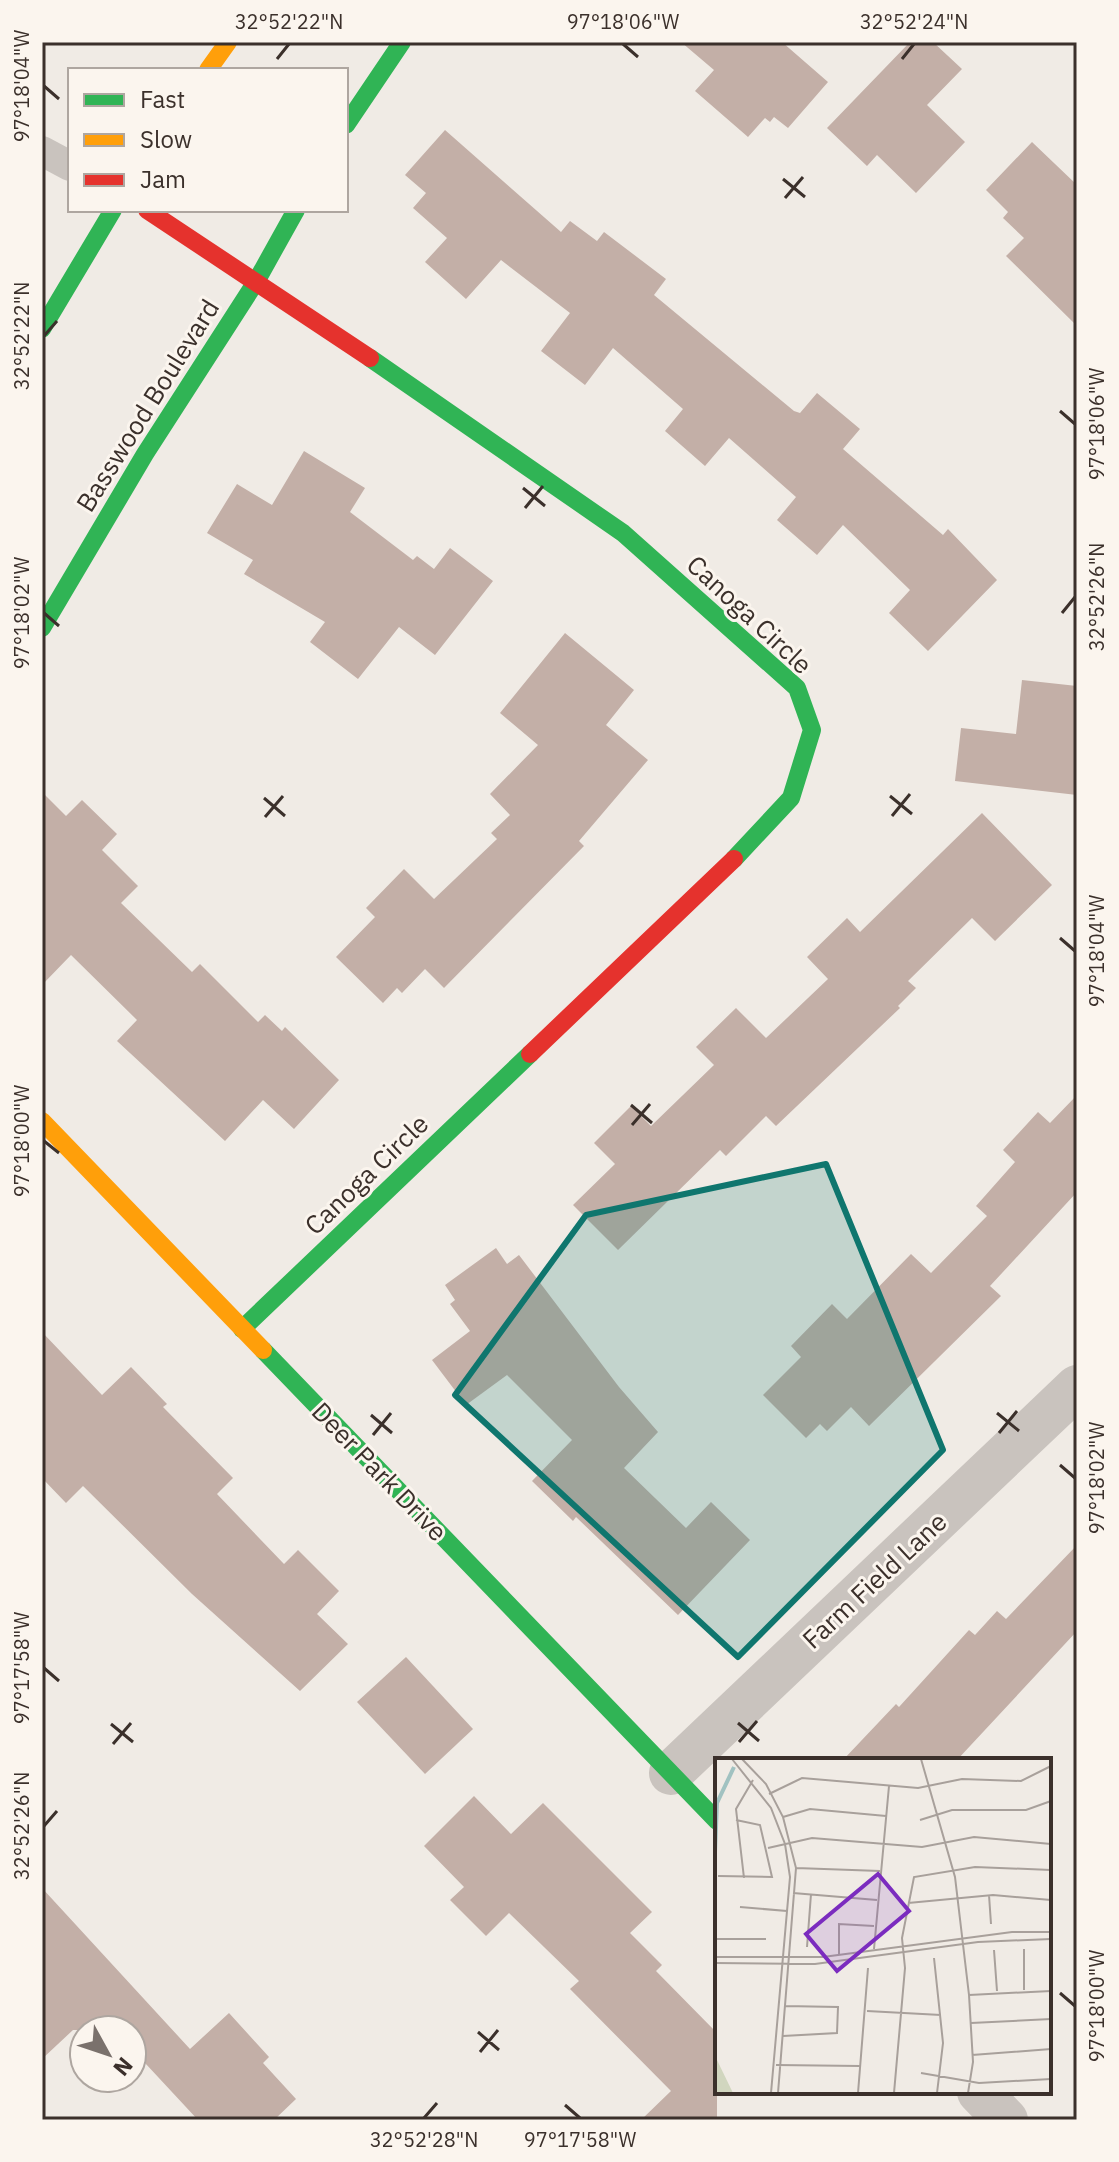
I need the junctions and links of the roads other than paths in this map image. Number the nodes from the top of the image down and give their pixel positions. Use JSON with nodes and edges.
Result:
{"nodes":[{"id":1,"x":228,"y":42,"type":"edge"},
{"id":2,"x":402,"y":42,"type":"edge"},
{"id":3,"x":209,"y":68,"type":"edge"},
{"id":4,"x":348,"y":122,"type":"edge"},
{"id":5,"x":42,"y":151,"type":"edge"},
{"id":6,"x":68,"y":165,"type":"edge"},
{"id":7,"x":112,"y":212,"type":"edge"},
{"id":8,"x":150,"y":212,"type":"edge"},
{"id":9,"x":295,"y":212,"type":"edge"},
{"id":10,"x":257,"y":280,"type":"junction"},
{"id":11,"x":42,"y":329,"type":"edge"},
{"id":12,"x":42,"y":628,"type":"edge"},
{"id":13,"x":42,"y":1121,"type":"edge"},
{"id":14,"x":242,"y":1329,"type":"junction"},
{"id":15,"x":1077,"y":1387,"type":"edge"},
{"id":16,"x":671,"y":1773,"type":"junction"},
{"id":17,"x":715,"y":1819,"type":"edge"},
{"id":18,"x":981,"y":2094,"type":"edge"},
{"id":19,"x":1006,"y":2120,"type":"edge"}],
"edges":[{"from":1,"to":3,"type":"street"},
{"from":2,"to":4,"type":"street"},
{"from":5,"to":6,"type":"lane"},
{"from":7,"to":11,"type":"street"},
{"from":8,"to":10,"type":"street","name":"Canoga Circle"},
{"from":9,"to":10,"type":"street","name":"Basswood Boulevard"},
{"from":10,"to":12,"type":"street","name":"Basswood Boulevard"},
{"from":10,"to":14,"type":"street","name":"Canoga Circle"},
{"from":13,"to":14,"type":"street","name":"Deer Park Drive"},
{"from":14,"to":16,"type":"street","name":"Deer Park Drive"},
{"from":15,"to":16,"type":"street","name":"Farm Field Lane"},
{"from":16,"to":17,"type":"street","name":"Deer Park Drive"},
{"from":18,"to":19,"type":"street"}]}
